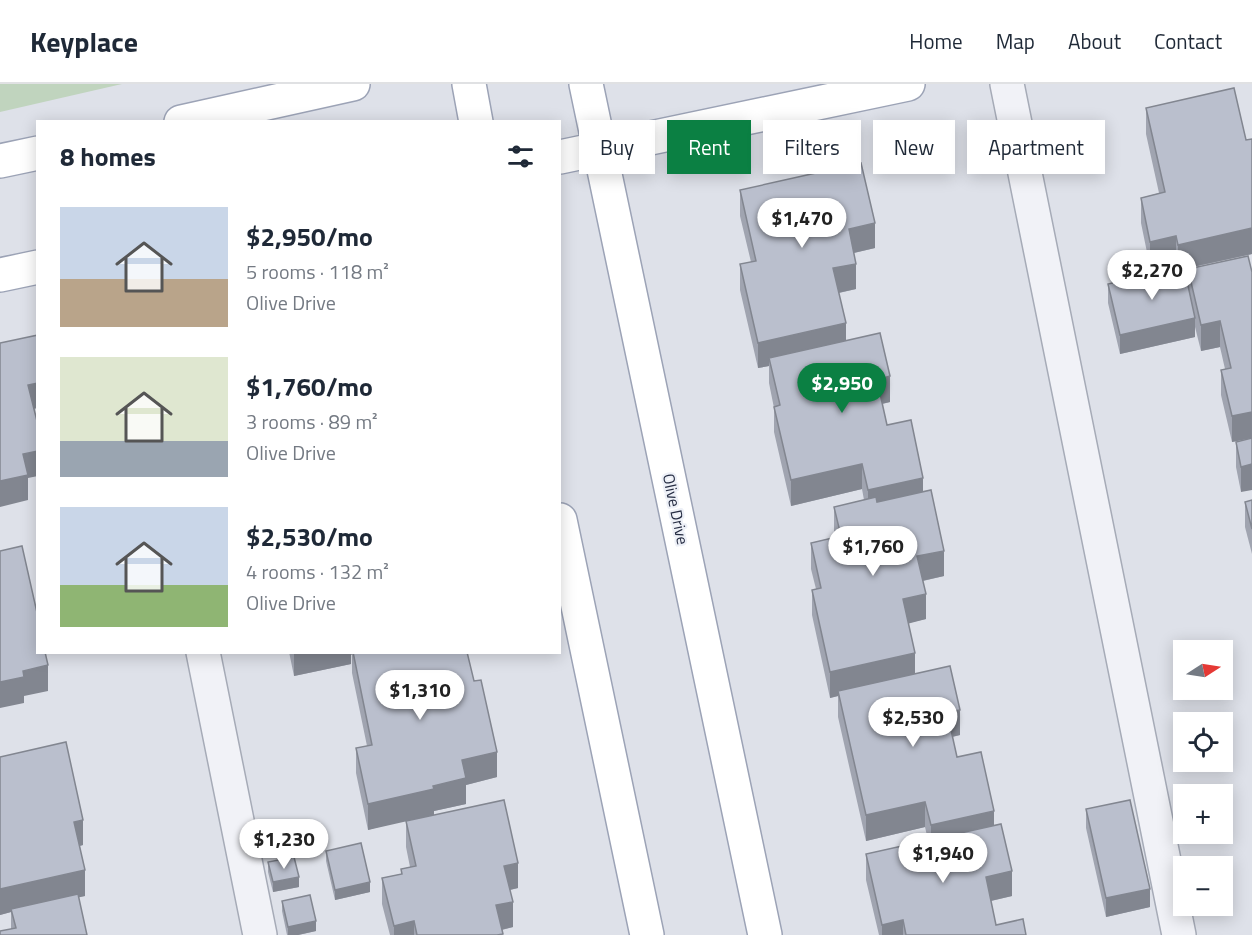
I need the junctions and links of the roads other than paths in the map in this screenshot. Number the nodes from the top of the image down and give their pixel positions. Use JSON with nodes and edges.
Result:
{"nodes":[{"id":1,"x":353,"y":84,"type":"edge"},
{"id":2,"x":470,"y":84,"type":"edge"},
{"id":3,"x":586,"y":84,"type":"edge"},
{"id":4,"x":908,"y":84,"type":"edge"},
{"id":5,"x":1007,"y":84,"type":"edge"},
{"id":6,"x":190,"y":120,"type":"edge"},
{"id":7,"x":476,"y":120,"type":"edge"},
{"id":8,"x":594,"y":120,"type":"edge"},
{"id":9,"x":655,"y":137,"type":"edge"},
{"id":10,"x":36,"y":153,"type":"edge"},
{"id":11,"x":579,"y":153,"type":"edge"},
{"id":12,"x":561,"y":157,"type":"edge"},
{"id":13,"x":0,"y":161,"type":"edge"},
{"id":14,"x":605,"y":174,"type":"edge"},
{"id":15,"x":36,"y":267,"type":"edge"},
{"id":16,"x":0,"y":275,"type":"edge"},
{"id":17,"x":561,"y":525,"type":"edge"},
{"id":18,"x":203,"y":654,"type":"edge"},
{"id":19,"x":260,"y":935,"type":"edge"},
{"id":20,"x":647,"y":935,"type":"edge"},
{"id":21,"x":765,"y":935,"type":"edge"},
{"id":22,"x":1179,"y":935,"type":"edge"}],
"edges":[{"from":1,"to":6,"type":"main road"},
{"from":2,"to":7,"type":"main road"},
{"from":3,"to":8,"type":"main road","name":"Olive Drive"},
{"from":4,"to":9,"type":"main road"},
{"from":5,"to":22,"type":"lane"},
{"from":10,"to":13,"type":"main road"},
{"from":11,"to":12,"type":"main road"},
{"from":14,"to":21,"type":"main road","name":"Olive Drive"},
{"from":15,"to":16,"type":"main road"},
{"from":17,"to":20,"type":"main road"},
{"from":18,"to":19,"type":"lane"}]}
